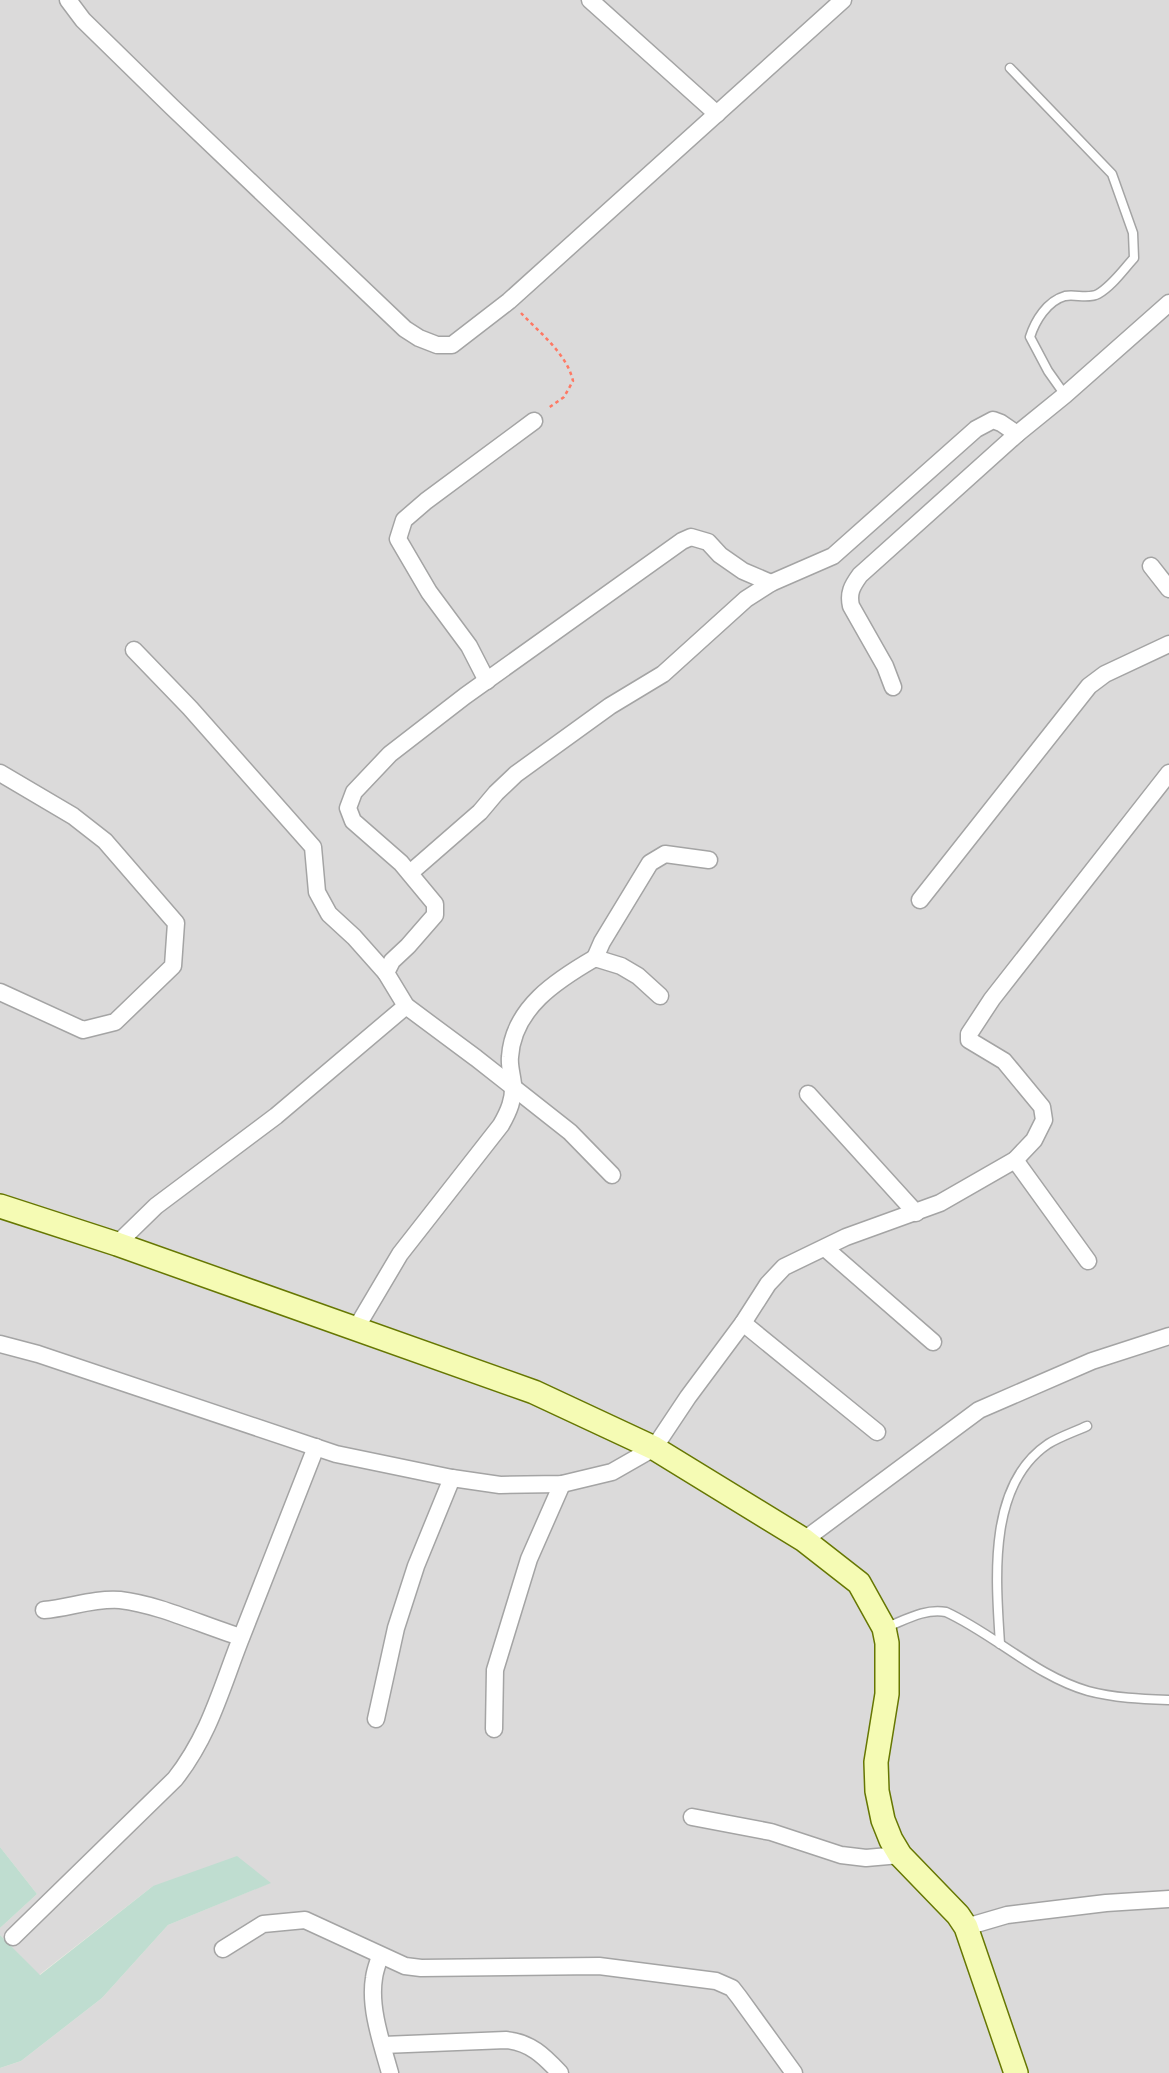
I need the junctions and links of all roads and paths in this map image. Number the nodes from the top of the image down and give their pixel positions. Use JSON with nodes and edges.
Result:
{"nodes":[{"id":1,"x":68,"y":0,"type":"edge"},
{"id":2,"x":590,"y":0,"type":"edge"},
{"id":3,"x":843,"y":0,"type":"edge"},
{"id":4,"x":1010,"y":68,"type":"dead end"},
{"id":5,"x":716,"y":114,"type":"junction"},
{"id":6,"x":509,"y":301,"type":"junction"},
{"id":7,"x":1169,"y":303,"type":"edge"},
{"id":8,"x":1065,"y":395,"type":"junction"},
{"id":9,"x":534,"y":421,"type":"joint"},
{"id":10,"x":1017,"y":434,"type":"junction"},
{"id":11,"x":1151,"y":566,"type":"dead end"},
{"id":12,"x":771,"y":583,"type":"junction"},
{"id":13,"x":1169,"y":589,"type":"edge"},
{"id":14,"x":1169,"y":643,"type":"edge"},
{"id":15,"x":134,"y":650,"type":"dead end"},
{"id":16,"x":487,"y":681,"type":"junction"},
{"id":17,"x":893,"y":687,"type":"dead end"},
{"id":18,"x":0,"y":773,"type":"edge"},
{"id":19,"x":1169,"y":773,"type":"edge"},
{"id":20,"x":709,"y":860,"type":"dead end"},
{"id":21,"x":410,"y":873,"type":"junction"},
{"id":22,"x":920,"y":900,"type":"dead end"},
{"id":23,"x":595,"y":958,"type":"junction"},
{"id":24,"x":386,"y":974,"type":"junction"},
{"id":25,"x":0,"y":992,"type":"edge"},
{"id":26,"x":660,"y":996,"type":"dead end"},
{"id":27,"x":406,"y":1006,"type":"junction"},
{"id":28,"x":513,"y":1086,"type":"junction"},
{"id":29,"x":808,"y":1094,"type":"dead end"},
{"id":30,"x":1015,"y":1160,"type":"junction"},
{"id":31,"x":612,"y":1175,"type":"dead end"},
{"id":32,"x":0,"y":1206,"type":"edge"},
{"id":33,"x":916,"y":1213,"type":"junction"},
{"id":34,"x":117,"y":1244,"type":"junction"},
{"id":35,"x":825,"y":1248,"type":"junction"},
{"id":36,"x":1088,"y":1261,"type":"dead end"},
{"id":37,"x":743,"y":1323,"type":"junction"},
{"id":38,"x":355,"y":1330,"type":"junction"},
{"id":39,"x":1169,"y":1336,"type":"edge"},
{"id":40,"x":933,"y":1342,"type":"dead end"},
{"id":41,"x":0,"y":1344,"type":"edge"},
{"id":42,"x":1087,"y":1426,"type":"dead end"},
{"id":43,"x":877,"y":1433,"type":"dead end"},
{"id":44,"x":316,"y":1447,"type":"junction"},
{"id":45,"x":654,"y":1448,"type":"junction"},
{"id":46,"x":452,"y":1478,"type":"junction"},
{"id":47,"x":562,"y":1484,"type":"junction"},
{"id":48,"x":804,"y":1540,"type":"junction"},
{"id":49,"x":44,"y":1610,"type":"dead end"},
{"id":50,"x":884,"y":1628,"type":"junction"},
{"id":51,"x":241,"y":1637,"type":"junction"},
{"id":52,"x":1000,"y":1644,"type":"junction"},
{"id":53,"x":1169,"y":1700,"type":"edge"},
{"id":54,"x":376,"y":1719,"type":"dead end"},
{"id":55,"x":494,"y":1729,"type":"dead end"},
{"id":56,"x":692,"y":1817,"type":"dead end"},
{"id":57,"x":900,"y":1855,"type":"junction"},
{"id":58,"x":1169,"y":1899,"type":"edge"},
{"id":59,"x":967,"y":1927,"type":"junction"},
{"id":60,"x":13,"y":1937,"type":"dead end"},
{"id":61,"x":223,"y":1949,"type":"dead end"},
{"id":62,"x":380,"y":1956,"type":"junction"},
{"id":63,"x":383,"y":2045,"type":"junction"},
{"id":64,"x":390,"y":2073,"type":"edge"},
{"id":65,"x":560,"y":2073,"type":"edge"},
{"id":66,"x":794,"y":2073,"type":"edge"},
{"id":67,"x":1016,"y":2073,"type":"edge"}],
"edges":[{"from":1,"to":6,"type":"street"},
{"from":2,"to":5,"type":"street"},
{"from":3,"to":5,"type":"street"},
{"from":4,"to":8,"type":"lane"},
{"from":5,"to":6,"type":"street"},
{"from":6,"to":9,"type":"path"},
{"from":7,"to":8,"type":"street"},
{"from":8,"to":10,"type":"street"},
{"from":9,"to":16,"type":"street"},
{"from":10,"to":12,"type":"street"},
{"from":10,"to":17,"type":"street"},
{"from":11,"to":13,"type":"street"},
{"from":12,"to":16,"type":"street"},
{"from":12,"to":21,"type":"street"},
{"from":14,"to":22,"type":"street"},
{"from":15,"to":24,"type":"street"},
{"from":16,"to":21,"type":"street"},
{"from":18,"to":25,"type":"street"},
{"from":19,"to":30,"type":"street"},
{"from":20,"to":23,"type":"street"},
{"from":21,"to":24,"type":"street"},
{"from":23,"to":26,"type":"street"},
{"from":23,"to":28,"type":"street"},
{"from":24,"to":27,"type":"street"},
{"from":27,"to":28,"type":"street"},
{"from":27,"to":34,"type":"street"},
{"from":28,"to":31,"type":"street"},
{"from":28,"to":38,"type":"street"},
{"from":29,"to":33,"type":"street"},
{"from":30,"to":33,"type":"street"},
{"from":30,"to":36,"type":"street"},
{"from":32,"to":34,"type":"street"},
{"from":33,"to":35,"type":"street"},
{"from":34,"to":38,"type":"street"},
{"from":35,"to":37,"type":"street"},
{"from":35,"to":40,"type":"street"},
{"from":37,"to":43,"type":"street"},
{"from":37,"to":45,"type":"street"},
{"from":38,"to":45,"type":"street"},
{"from":39,"to":48,"type":"street"},
{"from":41,"to":44,"type":"street"},
{"from":42,"to":52,"type":"lane"},
{"from":44,"to":46,"type":"street"},
{"from":44,"to":51,"type":"street"},
{"from":45,"to":47,"type":"street"},
{"from":45,"to":48,"type":"street"},
{"from":46,"to":47,"type":"street"},
{"from":46,"to":54,"type":"street"},
{"from":47,"to":55,"type":"street"},
{"from":48,"to":50,"type":"street"},
{"from":49,"to":51,"type":"street"},
{"from":50,"to":52,"type":"lane"},
{"from":50,"to":57,"type":"street"},
{"from":51,"to":60,"type":"street"},
{"from":52,"to":53,"type":"lane"},
{"from":56,"to":57,"type":"street"},
{"from":57,"to":59,"type":"street"},
{"from":58,"to":59,"type":"street"},
{"from":59,"to":67,"type":"street"},
{"from":61,"to":62,"type":"street"},
{"from":62,"to":63,"type":"street"},
{"from":62,"to":66,"type":"street"},
{"from":63,"to":64,"type":"street"},
{"from":63,"to":65,"type":"street"}]}
